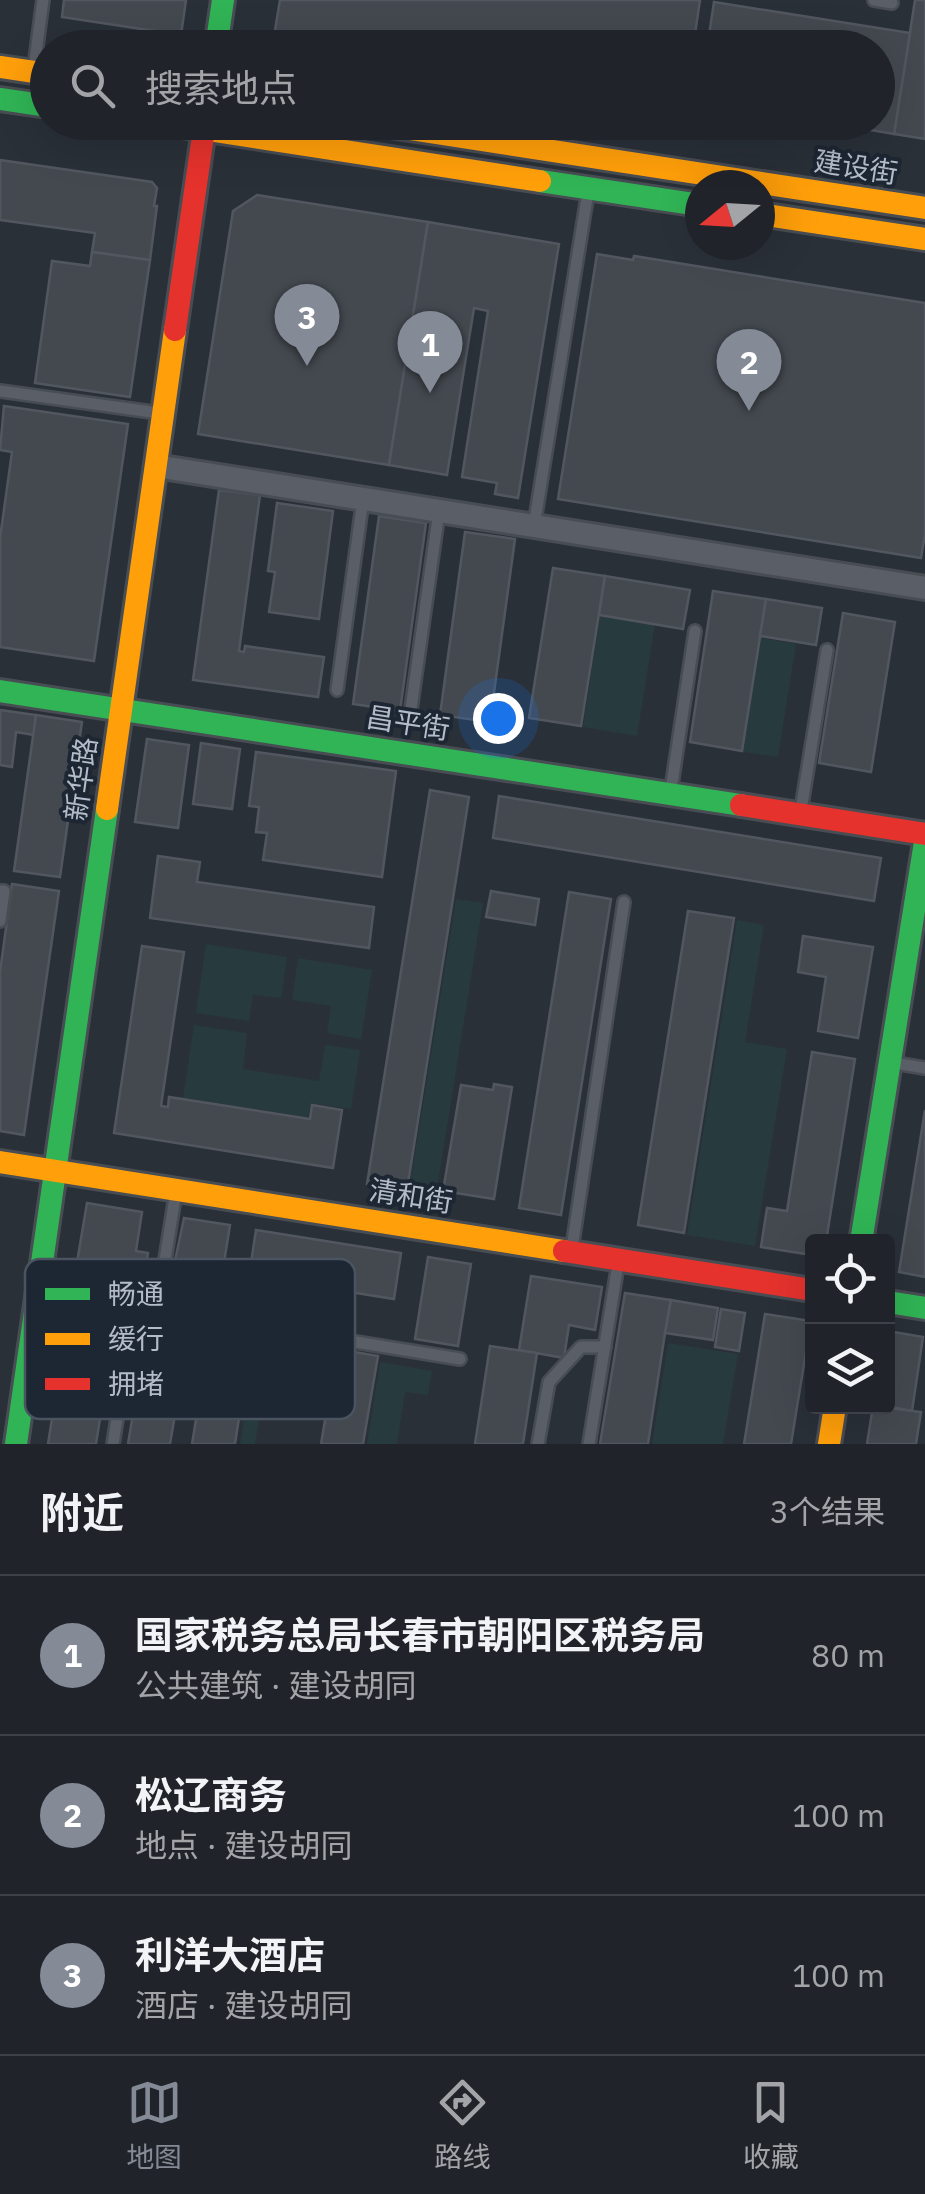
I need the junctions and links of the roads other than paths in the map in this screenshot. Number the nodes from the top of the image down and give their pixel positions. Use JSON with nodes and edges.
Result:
{"nodes":[{"id":1,"x":43,"y":0,"type":"edge"},
{"id":2,"x":222,"y":0,"type":"edge"},
{"id":3,"x":874,"y":0,"type":"edge"},
{"id":4,"x":892,"y":3,"type":"dead end"},
{"id":5,"x":42,"y":30,"type":"edge"},
{"id":6,"x":218,"y":30,"type":"edge"},
{"id":7,"x":0,"y":67,"type":"edge"},
{"id":8,"x":30,"y":72,"type":"edge"},
{"id":9,"x":0,"y":99,"type":"edge"},
{"id":10,"x":30,"y":103,"type":"edge"},
{"id":11,"x":203,"y":140,"type":"edge"},
{"id":12,"x":291,"y":140,"type":"edge"},
{"id":13,"x":481,"y":140,"type":"edge"},
{"id":14,"x":588,"y":188,"type":"junction"},
{"id":15,"x":685,"y":203,"type":"edge"},
{"id":16,"x":925,"y":208,"type":"edge"},
{"id":17,"x":775,"y":216,"type":"edge"},
{"id":18,"x":925,"y":239,"type":"edge"},
{"id":19,"x":0,"y":390,"type":"edge"},
{"id":20,"x":164,"y":414,"type":"junction"},
{"id":21,"x":156,"y":466,"type":"junction"},
{"id":22,"x":363,"y":499,"type":"junction"},
{"id":23,"x":439,"y":511,"type":"junction"},
{"id":24,"x":534,"y":526,"type":"junction"},
{"id":25,"x":925,"y":588,"type":"edge"},
{"id":26,"x":695,"y":631,"type":"dead end"},
{"id":27,"x":827,"y":650,"type":"dead end"},
{"id":28,"x":337,"y":690,"type":"dead end"},
{"id":29,"x":0,"y":691,"type":"edge"},
{"id":30,"x":121,"y":709,"type":"junction"},
{"id":31,"x":411,"y":710,"type":"dead end"},
{"id":32,"x":670,"y":794,"type":"junction"},
{"id":33,"x":801,"y":814,"type":"junction"},
{"id":34,"x":925,"y":834,"type":"edge"},
{"id":35,"x":925,"y":842,"type":"edge"},
{"id":36,"x":0,"y":891,"type":"edge"},
{"id":37,"x":624,"y":902,"type":"dead end"},
{"id":38,"x":0,"y":921,"type":"edge"},
{"id":39,"x":916,"y":951,"type":"edge"},
{"id":40,"x":890,"y":1063,"type":"junction"},
{"id":41,"x":925,"y":1068,"type":"edge"},
{"id":42,"x":0,"y":1162,"type":"edge"},
{"id":43,"x":55,"y":1171,"type":"junction"},
{"id":44,"x":176,"y":1190,"type":"junction"},
{"id":45,"x":862,"y":1234,"type":"edge"},
{"id":46,"x":571,"y":1252,"type":"junction"},
{"id":47,"x":43,"y":1259,"type":"edge"},
{"id":48,"x":165,"y":1259,"type":"edge"},
{"id":49,"x":619,"y":1260,"type":"junction"},
{"id":50,"x":805,"y":1289,"type":"edge"},
{"id":51,"x":895,"y":1303,"type":"edge"},
{"id":52,"x":925,"y":1308,"type":"edge"},
{"id":53,"x":355,"y":1342,"type":"edge"},
{"id":54,"x":605,"y":1347,"type":"junction"},
{"id":55,"x":460,"y":1359,"type":"dead end"},
{"id":56,"x":25,"y":1384,"type":"edge"},
{"id":57,"x":834,"y":1414,"type":"edge"},
{"id":58,"x":118,"y":1419,"type":"edge"},
{"id":59,"x":16,"y":1444,"type":"edge"},
{"id":60,"x":114,"y":1444,"type":"edge"},
{"id":61,"x":538,"y":1444,"type":"edge"},
{"id":62,"x":589,"y":1444,"type":"edge"},
{"id":63,"x":829,"y":1444,"type":"edge"}],
"edges":[{"from":1,"to":5,"type":"lane"},
{"from":2,"to":6,"type":"street"},
{"from":3,"to":4,"type":"lane"},
{"from":7,"to":8,"type":"street"},
{"from":9,"to":10,"type":"street"},
{"from":11,"to":20,"type":"street","name":"新华路"},
{"from":12,"to":14,"type":"street"},
{"from":13,"to":16,"type":"street","name":"建设街"},
{"from":14,"to":15,"type":"street"},
{"from":14,"to":24,"type":"lane"},
{"from":17,"to":18,"type":"street"},
{"from":19,"to":20,"type":"lane"},
{"from":20,"to":21,"type":"street","name":"新华路"},
{"from":21,"to":22,"type":"street"},
{"from":21,"to":30,"type":"street","name":"新华路"},
{"from":22,"to":23,"type":"street"},
{"from":22,"to":28,"type":"lane"},
{"from":23,"to":24,"type":"street"},
{"from":23,"to":31,"type":"lane"},
{"from":24,"to":25,"type":"street"},
{"from":26,"to":32,"type":"lane"},
{"from":27,"to":33,"type":"lane"},
{"from":29,"to":30,"type":"street","name":"昌平街"},
{"from":30,"to":32,"type":"street","name":"昌平街"},
{"from":30,"to":43,"type":"street","name":"新华路"},
{"from":32,"to":33,"type":"street","name":"昌平街"},
{"from":33,"to":34,"type":"street","name":"昌平街"},
{"from":35,"to":39,"type":"street"},
{"from":36,"to":38,"type":"lane"},
{"from":37,"to":46,"type":"lane"},
{"from":39,"to":40,"type":"street"},
{"from":40,"to":41,"type":"lane"},
{"from":40,"to":45,"type":"street"},
{"from":42,"to":43,"type":"street","name":"清和街"},
{"from":43,"to":44,"type":"street","name":"清和街"},
{"from":43,"to":47,"type":"street","name":"新华路"},
{"from":44,"to":46,"type":"street","name":"清和街"},
{"from":44,"to":48,"type":"lane"},
{"from":46,"to":49,"type":"street","name":"清和街"},
{"from":49,"to":50,"type":"street","name":"清和街"},
{"from":49,"to":54,"type":"lane"},
{"from":51,"to":52,"type":"street"},
{"from":53,"to":55,"type":"lane"},
{"from":54,"to":61,"type":"lane"},
{"from":54,"to":62,"type":"lane"},
{"from":56,"to":59,"type":"street","name":"新华路"},
{"from":57,"to":63,"type":"street"},
{"from":58,"to":60,"type":"lane"}]}
